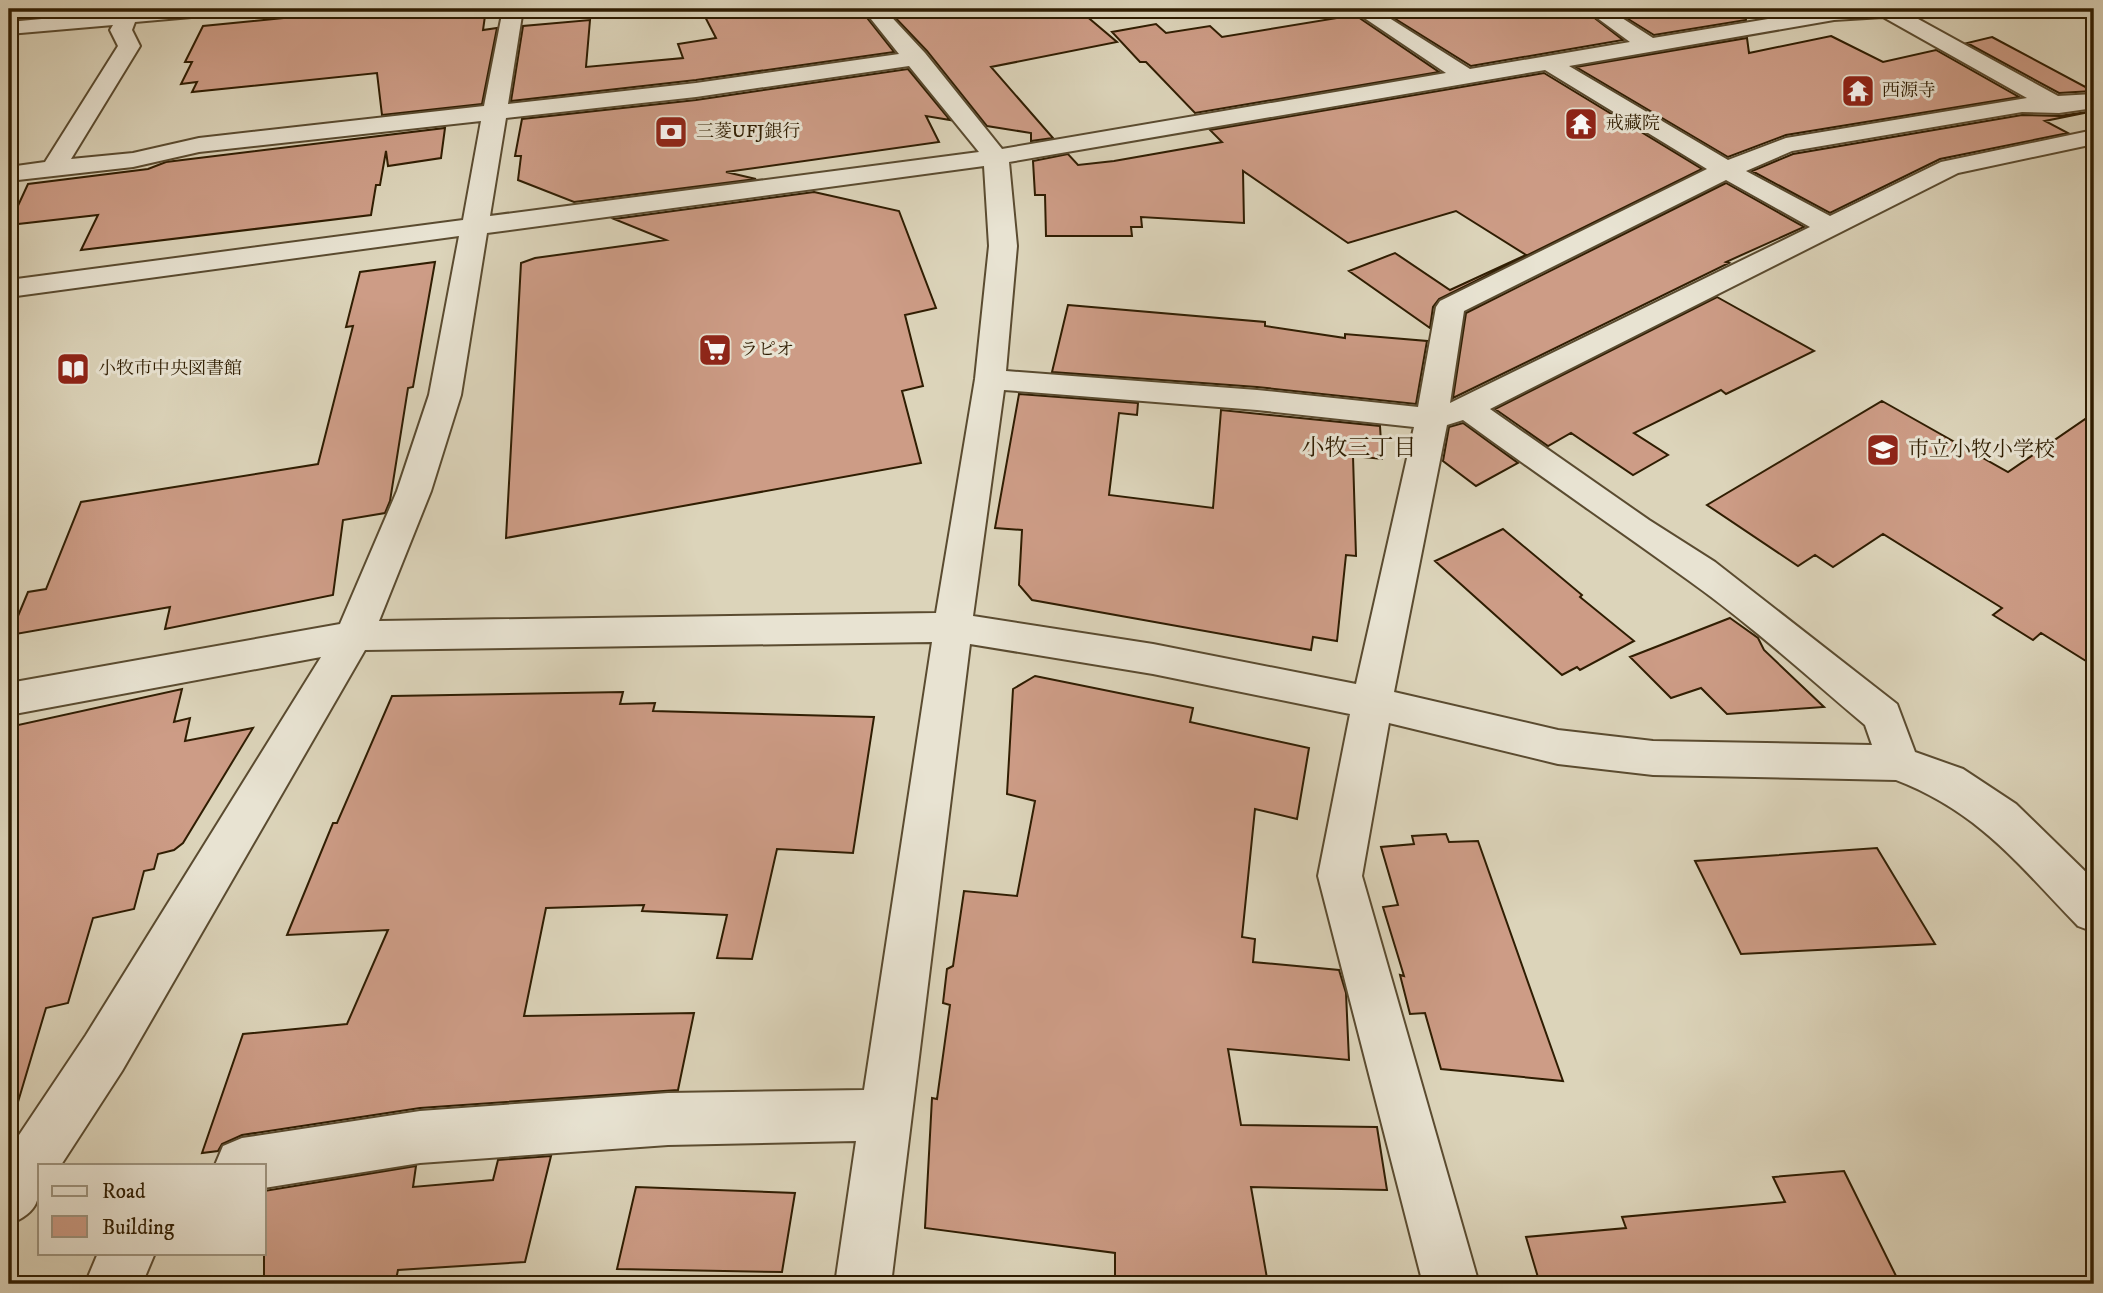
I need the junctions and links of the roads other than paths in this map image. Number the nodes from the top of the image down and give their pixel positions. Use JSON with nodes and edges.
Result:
{"nodes":[{"id":1,"x":20,"y":9,"type":"edge"},
{"id":2,"x":214,"y":9,"type":"edge"},
{"id":3,"x":513,"y":9,"type":"edge"},
{"id":4,"x":873,"y":9,"type":"edge"},
{"id":5,"x":1361,"y":9,"type":"edge"},
{"id":6,"x":1595,"y":9,"type":"edge"},
{"id":7,"x":1886,"y":9,"type":"edge"},
{"id":8,"x":1903,"y":9,"type":"edge"},
{"id":9,"x":128,"y":17,"type":"junction"},
{"id":10,"x":9,"y":26,"type":"edge"},
{"id":11,"x":1648,"y":45,"type":"junction"},
{"id":12,"x":917,"y":58,"type":"junction"},
{"id":13,"x":1549,"y":63,"type":"junction"},
{"id":14,"x":1467,"y":77,"type":"junction"},
{"id":15,"x":2094,"y":101,"type":"edge"},
{"id":16,"x":2053,"y":102,"type":"junction"},
{"id":17,"x":495,"y":112,"type":"junction"},
{"id":18,"x":2094,"y":125,"type":"edge"},
{"id":19,"x":2094,"y":137,"type":"edge"},
{"id":20,"x":996,"y":157,"type":"junction"},
{"id":21,"x":53,"y":169,"type":"junction"},
{"id":22,"x":1726,"y":170,"type":"junction"},
{"id":23,"x":9,"y":174,"type":"edge"},
{"id":24,"x":475,"y":227,"type":"junction"},
{"id":25,"x":1832,"y":228,"type":"junction"},
{"id":26,"x":9,"y":288,"type":"edge"},
{"id":27,"x":990,"y":379,"type":"junction"},
{"id":28,"x":1449,"y":414,"type":"junction"},
{"id":29,"x":953,"y":626,"type":"junction"},
{"id":30,"x":354,"y":636,"type":"junction"},
{"id":31,"x":9,"y":699,"type":"edge"},
{"id":32,"x":1372,"y":702,"type":"junction"},
{"id":33,"x":1898,"y":763,"type":"junction"},
{"id":34,"x":2094,"y":911,"type":"edge"},
{"id":35,"x":888,"y":1115,"type":"junction"},
{"id":36,"x":248,"y":1164,"type":"edge"},
{"id":37,"x":9,"y":1197,"type":"edge"},
{"id":38,"x":38,"y":1198,"type":"edge"},
{"id":39,"x":9,"y":1203,"type":"edge"},
{"id":40,"x":127,"y":1254,"type":"edge"},
{"id":41,"x":113,"y":1284,"type":"edge"},
{"id":42,"x":863,"y":1284,"type":"edge"},
{"id":43,"x":1451,"y":1284,"type":"edge"}],
"edges":[{"from":1,"to":10,"type":"street"},
{"from":2,"to":9,"type":"street"},
{"from":3,"to":17,"type":"street"},
{"from":4,"to":12,"type":"street"},
{"from":5,"to":14,"type":"street"},
{"from":6,"to":11,"type":"street"},
{"from":7,"to":8,"type":"street"},
{"from":7,"to":11,"type":"street"},
{"from":7,"to":16,"type":"street"},
{"from":9,"to":10,"type":"street"},
{"from":9,"to":21,"type":"street"},
{"from":11,"to":13,"type":"street"},
{"from":12,"to":17,"type":"street"},
{"from":12,"to":20,"type":"street"},
{"from":13,"to":14,"type":"street"},
{"from":13,"to":22,"type":"street"},
{"from":14,"to":20,"type":"street"},
{"from":15,"to":16,"type":"street"},
{"from":16,"to":18,"type":"street"},
{"from":16,"to":22,"type":"street"},
{"from":17,"to":21,"type":"street"},
{"from":17,"to":24,"type":"street"},
{"from":19,"to":25,"type":"street"},
{"from":20,"to":24,"type":"street"},
{"from":20,"to":27,"type":"street"},
{"from":21,"to":23,"type":"street"},
{"from":22,"to":25,"type":"street"},
{"from":22,"to":28,"type":"street"},
{"from":24,"to":26,"type":"street"},
{"from":24,"to":30,"type":"street"},
{"from":25,"to":28,"type":"street"},
{"from":27,"to":28,"type":"street"},
{"from":27,"to":29,"type":"street"},
{"from":28,"to":32,"type":"street"},
{"from":28,"to":33,"type":"street"},
{"from":29,"to":30,"type":"street"},
{"from":29,"to":32,"type":"street"},
{"from":29,"to":35,"type":"street"},
{"from":30,"to":31,"type":"street"},
{"from":30,"to":37,"type":"street"},
{"from":32,"to":33,"type":"street"},
{"from":32,"to":43,"type":"street"},
{"from":33,"to":34,"type":"street"},
{"from":35,"to":36,"type":"street"},
{"from":35,"to":42,"type":"street"},
{"from":38,"to":39,"type":"street"},
{"from":40,"to":41,"type":"street"}]}
